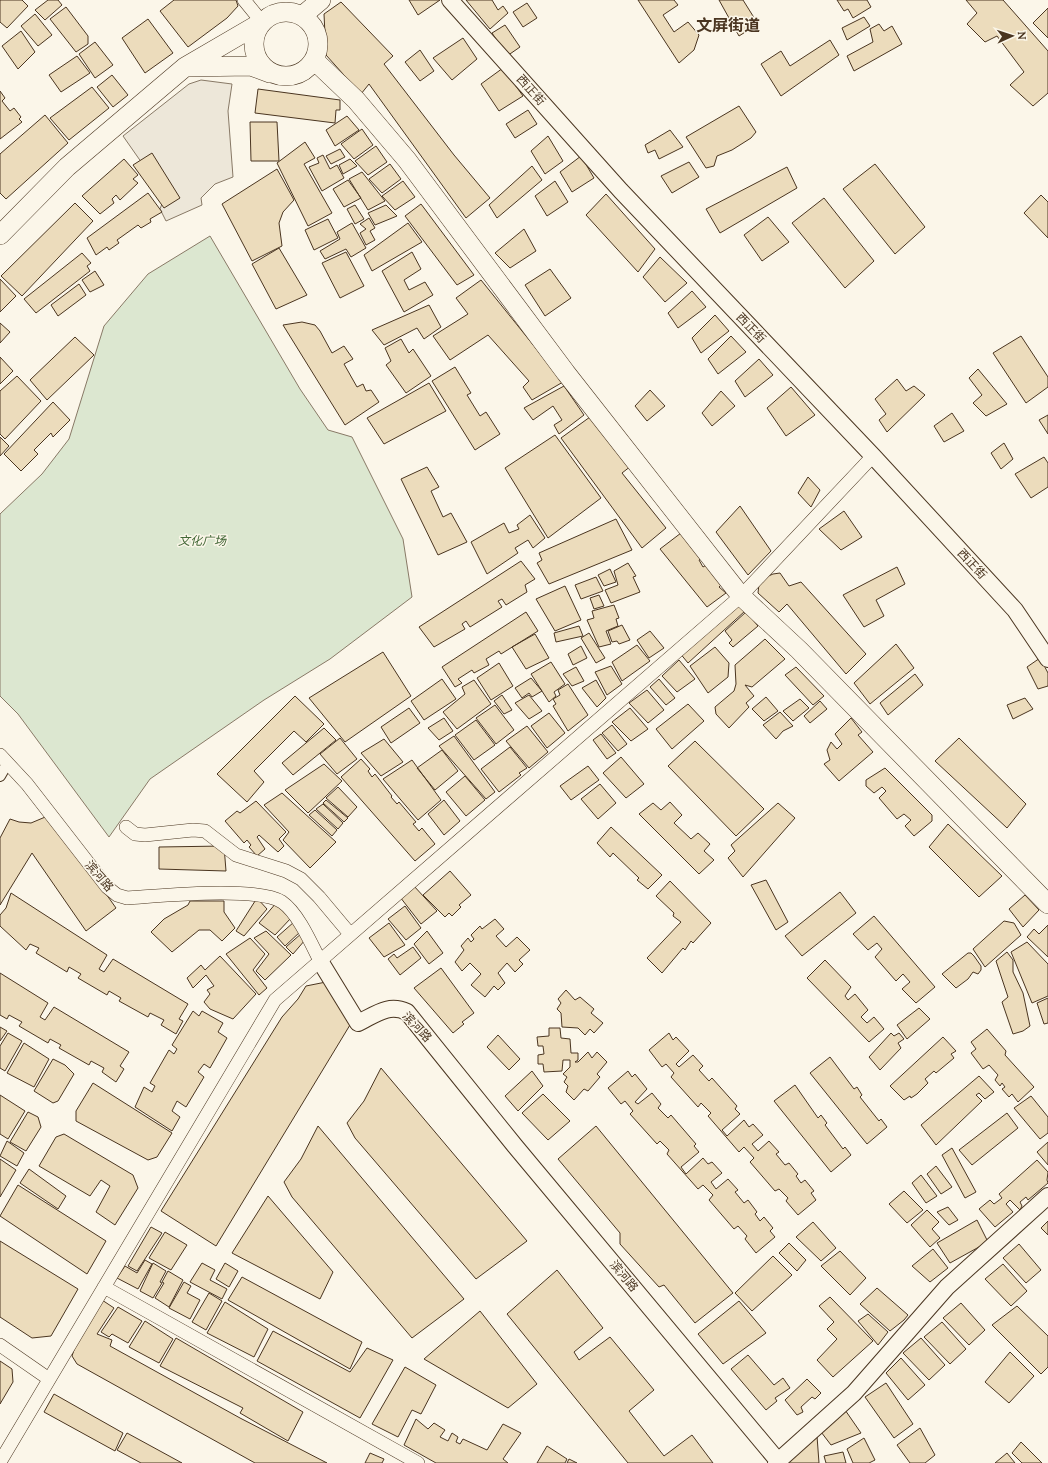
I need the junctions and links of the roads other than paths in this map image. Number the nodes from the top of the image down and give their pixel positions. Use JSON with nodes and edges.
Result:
{"nodes":[{"id":1,"x":244,"y":0,"type":"edge"},
{"id":2,"x":320,"y":0,"type":"edge"},
{"id":3,"x":450,"y":0,"type":"edge"},
{"id":4,"x":302,"y":16,"type":"junction"},
{"id":5,"x":262,"y":22,"type":"junction"},
{"id":6,"x":314,"y":60,"type":"junction"},
{"id":7,"x":185,"y":67,"type":"junction"},
{"id":8,"x":271,"y":73,"type":"junction"},
{"id":9,"x":0,"y":235,"type":"edge"},
{"id":10,"x":873,"y":456,"type":"junction"},
{"id":11,"x":741,"y":596,"type":"junction"},
{"id":12,"x":1048,"y":658,"type":"edge"},
{"id":13,"x":4,"y":759,"type":"edge"},
{"id":14,"x":0,"y":776,"type":"edge"},
{"id":15,"x":126,"y":827,"type":"dead end"},
{"id":16,"x":1048,"y":904,"type":"edge"},
{"id":17,"x":350,"y":934,"type":"junction"},
{"id":18,"x":320,"y":961,"type":"junction"},
{"id":19,"x":1048,"y":1196,"type":"edge"},
{"id":20,"x":104,"y":1287,"type":"junction"},
{"id":21,"x":0,"y":1345,"type":"edge"},
{"id":22,"x":49,"y":1379,"type":"junction"},
{"id":23,"x":0,"y":1462,"type":"edge"},
{"id":24,"x":777,"y":1462,"type":"edge"},
{"id":25,"x":418,"y":1463,"type":"edge"}],
"edges":[{"from":1,"to":5,"type":"street"},
{"from":2,"to":4,"type":"main road"},
{"from":3,"to":10,"type":"street","name":"西正街"},
{"from":4,"to":5,"type":"main road"},
{"from":4,"to":6,"type":"main road"},
{"from":5,"to":7,"type":"main road"},
{"from":5,"to":8,"type":"main road"},
{"from":6,"to":8,"type":"main road"},
{"from":6,"to":11,"type":"main road"},
{"from":7,"to":8,"type":"main road"},
{"from":7,"to":9,"type":"main road"},
{"from":10,"to":11,"type":"street"},
{"from":10,"to":12,"type":"street","name":"西正街"},
{"from":11,"to":16,"type":"main road"},
{"from":11,"to":17,"type":"street"},
{"from":13,"to":14,"type":"street"},
{"from":13,"to":18,"type":"street","name":"滨河路"},
{"from":15,"to":17,"type":"street"},
{"from":17,"to":18,"type":"street"},
{"from":18,"to":20,"type":"street"},
{"from":18,"to":24,"type":"street","name":"滨河路"},
{"from":19,"to":24,"type":"street"},
{"from":20,"to":22,"type":"street"},
{"from":20,"to":25,"type":"street"},
{"from":21,"to":22,"type":"street"},
{"from":22,"to":23,"type":"street"}]}
